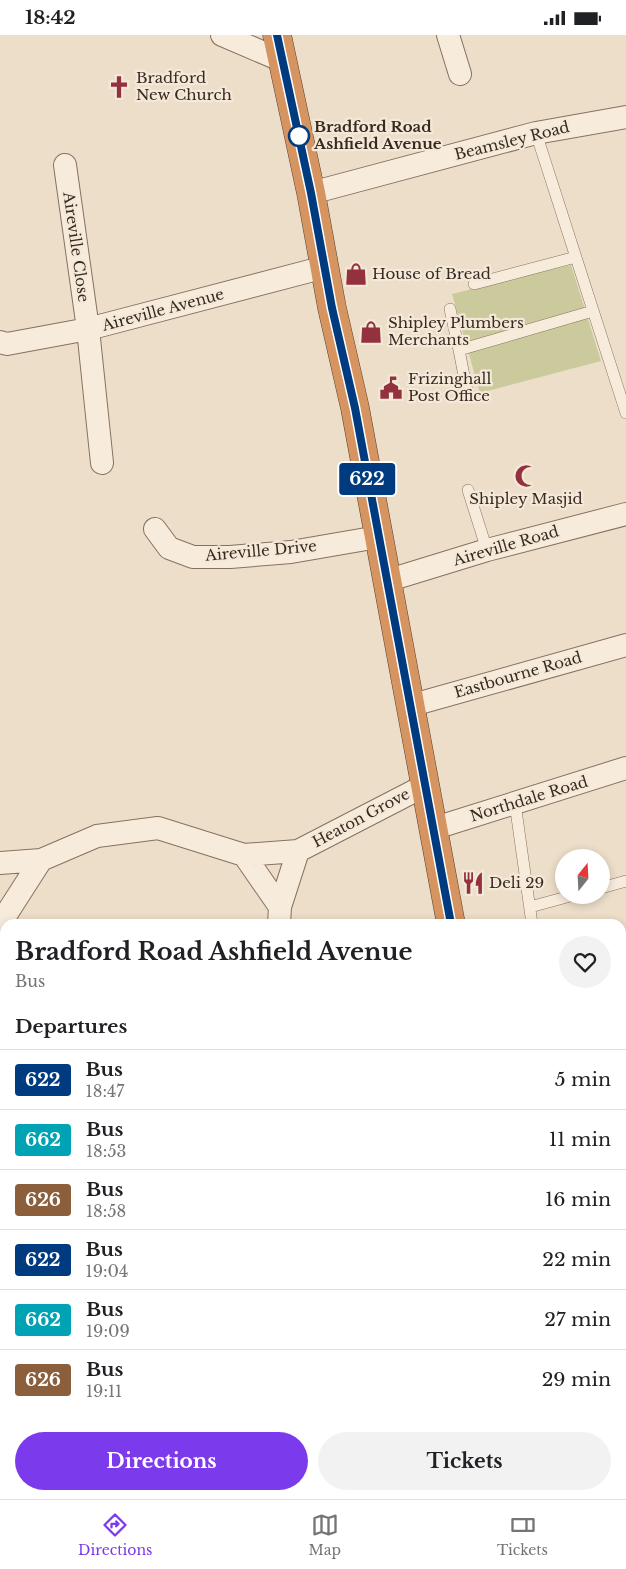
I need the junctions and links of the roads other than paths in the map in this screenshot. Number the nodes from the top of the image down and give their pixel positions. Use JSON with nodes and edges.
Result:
{"nodes":[{"id":1,"x":222,"y":35,"type":"edge"},
{"id":2,"x":277,"y":35,"type":"edge"},
{"id":3,"x":448,"y":35,"type":"edge"},
{"id":4,"x":282,"y":61,"type":"junction"},
{"id":5,"x":460,"y":74,"type":"dead end"},
{"id":6,"x":626,"y":117,"type":"edge"},
{"id":7,"x":536,"y":133,"type":"junction"},
{"id":8,"x":65,"y":165,"type":"dead end"},
{"id":9,"x":311,"y":193,"type":"junction"},
{"id":10,"x":576,"y":257,"type":"junction"},
{"id":11,"x":325,"y":267,"type":"junction"},
{"id":12,"x":474,"y":284,"type":"dead end"},
{"id":13,"x":450,"y":309,"type":"dead end"},
{"id":14,"x":593,"y":311,"type":"junction"},
{"id":15,"x":88,"y":329,"type":"junction"},
{"id":16,"x":0,"y":342,"type":"edge"},
{"id":17,"x":459,"y":350,"type":"junction"},
{"id":18,"x":468,"y":396,"type":"dead end"},
{"id":19,"x":626,"y":413,"type":"edge"},
{"id":20,"x":102,"y":463,"type":"dead end"},
{"id":21,"x":468,"y":489,"type":"dead end"},
{"id":22,"x":626,"y":514,"type":"edge"},
{"id":23,"x":155,"y":529,"type":"dead end"},
{"id":24,"x":378,"y":537,"type":"junction"},
{"id":25,"x":487,"y":550,"type":"junction"},
{"id":26,"x":386,"y":581,"type":"junction"},
{"id":27,"x":626,"y":645,"type":"edge"},
{"id":28,"x":409,"y":706,"type":"junction"},
{"id":29,"x":626,"y":769,"type":"edge"},
{"id":30,"x":424,"y":786,"type":"junction"},
{"id":31,"x":515,"y":803,"type":"junction"},
{"id":32,"x":432,"y":829,"type":"junction"},
{"id":33,"x":298,"y":851,"type":"junction"},
{"id":34,"x":244,"y":855,"type":"junction"},
{"id":35,"x":41,"y":860,"type":"junction"},
{"id":36,"x":0,"y":863,"type":"edge"},
{"id":37,"x":626,"y":881,"type":"edge"},
{"id":38,"x":610,"y":885,"type":"edge"},
{"id":39,"x":555,"y":900,"type":"edge"},
{"id":40,"x":530,"y":907,"type":"junction"},
{"id":41,"x":279,"y":915,"type":"edge"},
{"id":42,"x":3,"y":919,"type":"edge"},
{"id":43,"x":449,"y":919,"type":"edge"},
{"id":44,"x":531,"y":919,"type":"edge"}],
"edges":[{"from":1,"to":4,"type":"street"},
{"from":2,"to":4,"type":"highway"},
{"from":3,"to":5,"type":"street"},
{"from":4,"to":9,"type":"highway"},
{"from":6,"to":7,"type":"street","name":"Beamsley Road"},
{"from":7,"to":9,"type":"street","name":"Beamsley Road"},
{"from":7,"to":10,"type":"lane"},
{"from":8,"to":15,"type":"street","name":"Aireville Close"},
{"from":9,"to":11,"type":"highway"},
{"from":10,"to":12,"type":"lane"},
{"from":10,"to":14,"type":"lane"},
{"from":11,"to":15,"type":"street","name":"Aireville Avenue"},
{"from":11,"to":24,"type":"highway"},
{"from":13,"to":17,"type":"lane"},
{"from":14,"to":17,"type":"lane"},
{"from":14,"to":19,"type":"lane"},
{"from":15,"to":16,"type":"street","name":"Aireville Avenue"},
{"from":15,"to":20,"type":"street","name":"Aireville Close"},
{"from":17,"to":18,"type":"lane"},
{"from":21,"to":25,"type":"lane"},
{"from":22,"to":25,"type":"street","name":"Aireville Road"},
{"from":23,"to":24,"type":"street","name":"Aireville Drive"},
{"from":24,"to":26,"type":"highway"},
{"from":25,"to":26,"type":"street","name":"Aireville Road"},
{"from":26,"to":28,"type":"highway"},
{"from":27,"to":28,"type":"street","name":"Eastbourne Road"},
{"from":28,"to":30,"type":"highway"},
{"from":29,"to":31,"type":"street","name":"Northdale Road"},
{"from":30,"to":32,"type":"highway"},
{"from":30,"to":33,"type":"street","name":"Heaton Grove"},
{"from":31,"to":32,"type":"street","name":"Northdale Road"},
{"from":31,"to":40,"type":"lane"},
{"from":32,"to":43,"type":"highway"},
{"from":33,"to":34,"type":"street","name":"Heaton Grove"},
{"from":33,"to":41,"type":"street","name":"Heaton Grove"},
{"from":34,"to":35,"type":"street","name":"Heaton Grove"},
{"from":34,"to":41,"type":"street","name":"Heaton Grove"},
{"from":35,"to":36,"type":"street","name":"Heaton Grove"},
{"from":35,"to":42,"type":"street"},
{"from":37,"to":38,"type":"lane"},
{"from":39,"to":40,"type":"lane"},
{"from":40,"to":44,"type":"lane"}]}
